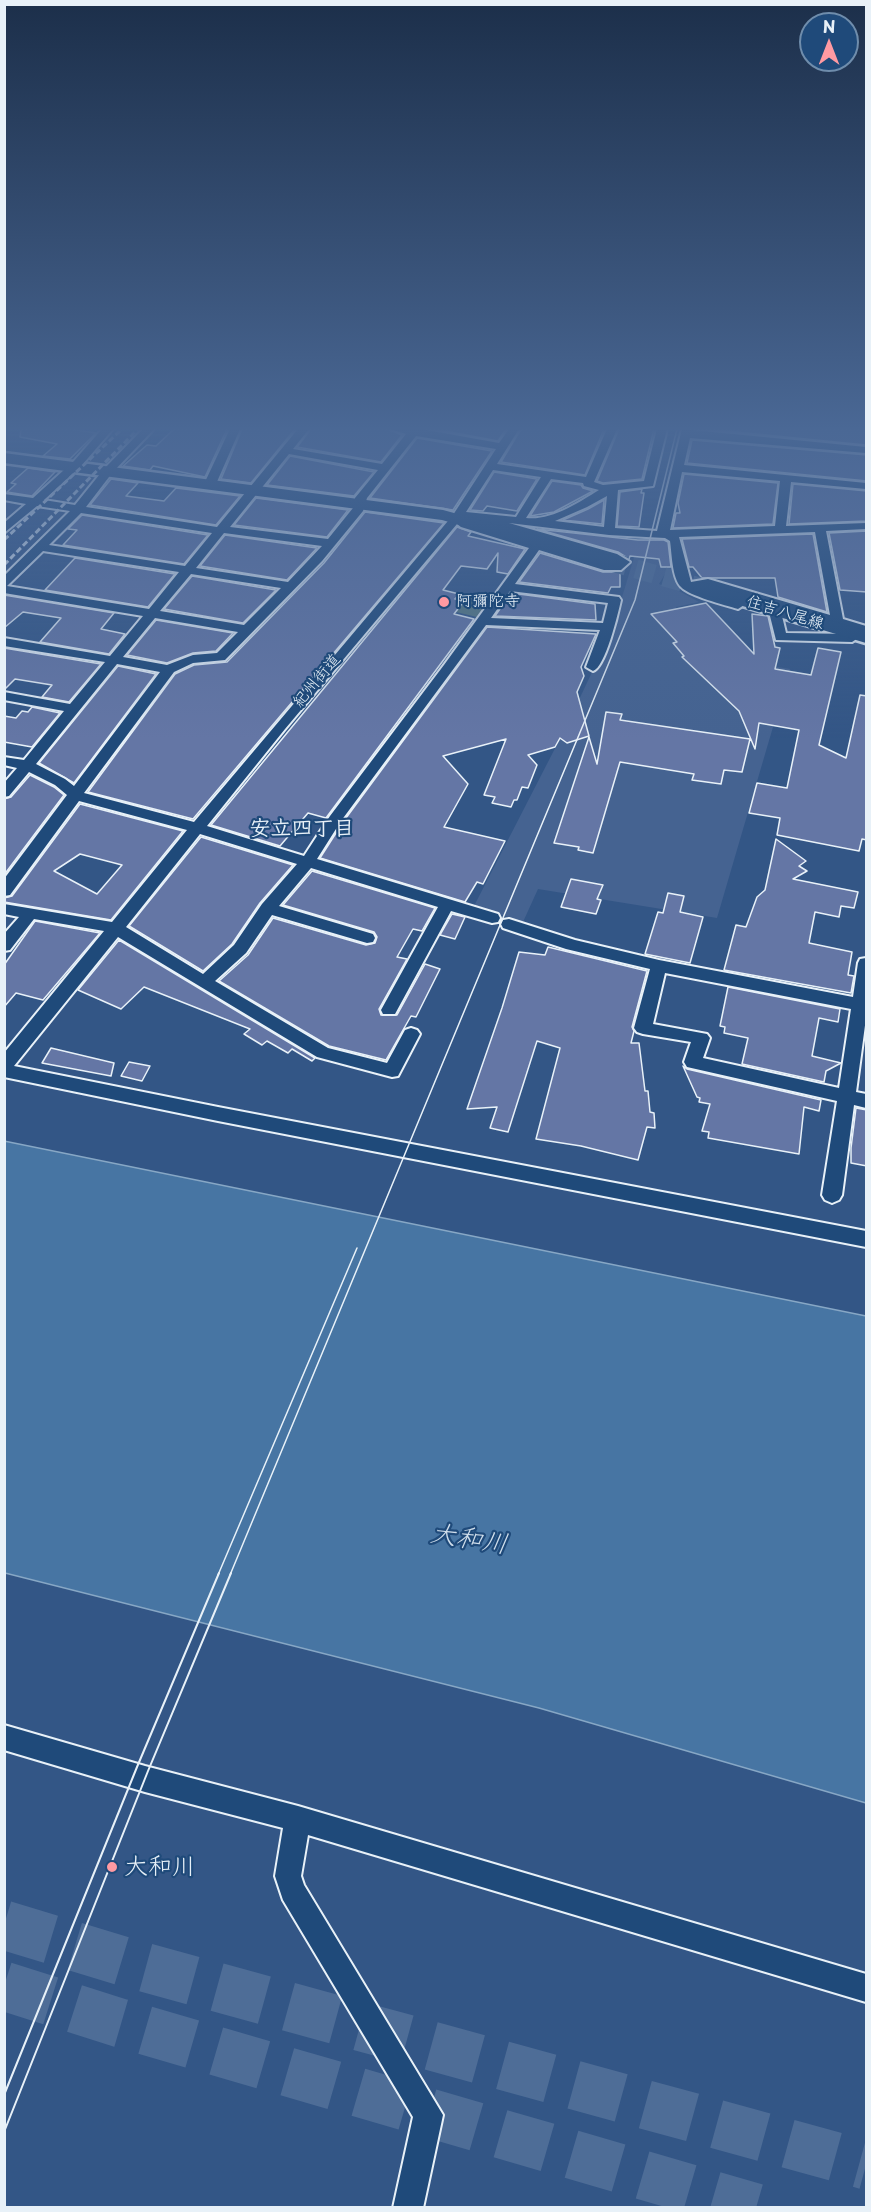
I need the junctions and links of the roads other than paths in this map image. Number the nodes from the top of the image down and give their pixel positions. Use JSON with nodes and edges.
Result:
{"nodes":[{"id":1,"x":54,"y":532,"type":"edge"},
{"id":2,"x":218,"y":532,"type":"edge"},
{"id":3,"x":239,"y":532,"type":"edge"},
{"id":4,"x":339,"y":532,"type":"edge"},
{"id":5,"x":446,"y":532,"type":"edge"},
{"id":6,"x":516,"y":532,"type":"edge"},
{"id":7,"x":533,"y":532,"type":"edge"},
{"id":8,"x":593,"y":532,"type":"edge"},
{"id":9,"x":616,"y":532,"type":"edge"},
{"id":10,"x":667,"y":532,"type":"edge"},
{"id":11,"x":710,"y":532,"type":"edge"},
{"id":12,"x":821,"y":532,"type":"edge"},
{"id":13,"x":540,"y":533,"type":"junction"},
{"id":14,"x":672,"y":534,"type":"junction"},
{"id":15,"x":330,"y":543,"type":"junction"},
{"id":16,"x":39,"y":547,"type":"junction"},
{"id":17,"x":608,"y":561,"type":"tunnel mouth"},
{"id":18,"x":187,"y":570,"type":"junction"},
{"id":19,"x":4,"y":583,"type":"edge"},
{"id":20,"x":291,"y":586,"type":"junction"},
{"id":21,"x":507,"y":587,"type":"junction"},
{"id":22,"x":698,"y":587,"type":"junction"},
{"id":23,"x":4,"y":589,"type":"edge"},
{"id":24,"x":151,"y":613,"type":"junction"},
{"id":25,"x":776,"y":616,"type":"junction"},
{"id":26,"x":483,"y":621,"type":"junction"},
{"id":27,"x":837,"y":622,"type":"junction"},
{"id":28,"x":608,"y":627,"type":"junction"},
{"id":29,"x":245,"y":629,"type":"junction"},
{"id":30,"x":867,"y":630,"type":"edge"},
{"id":31,"x":859,"y":638,"type":"edge"},
{"id":32,"x":4,"y":642,"type":"edge"},
{"id":33,"x":867,"y":642,"type":"edge"},
{"id":34,"x":112,"y":660,"type":"junction"},
{"id":35,"x":593,"y":667,"type":"dead end"},
{"id":36,"x":169,"y":669,"type":"junction"},
{"id":37,"x":4,"y":696,"type":"edge"},
{"id":38,"x":73,"y":709,"type":"junction"},
{"id":39,"x":4,"y":761,"type":"edge"},
{"id":40,"x":27,"y":765,"type":"junction"},
{"id":41,"x":4,"y":793,"type":"edge"},
{"id":42,"x":76,"y":796,"type":"junction"},
{"id":43,"x":196,"y":828,"type":"junction"},
{"id":44,"x":308,"y":861,"type":"junction"},
{"id":45,"x":4,"y":891,"type":"edge"},
{"id":46,"x":447,"y":904,"type":"junction"},
{"id":47,"x":268,"y":908,"type":"junction"},
{"id":48,"x":4,"y":909,"type":"edge"},
{"id":49,"x":29,"y":915,"type":"junction"},
{"id":50,"x":492,"y":918,"type":"dead end"},
{"id":51,"x":509,"y":924,"type":"dead end"},
{"id":52,"x":113,"y":932,"type":"junction"},
{"id":53,"x":367,"y":938,"type":"dead end"},
{"id":54,"x":4,"y":946,"type":"edge"},
{"id":55,"x":867,"y":963,"type":"edge"},
{"id":56,"x":659,"y":966,"type":"junction"},
{"id":57,"x":204,"y":982,"type":"junction"},
{"id":58,"x":863,"y":1005,"type":"edge"},
{"id":59,"x":389,"y":1010,"type":"dead end"},
{"id":60,"x":411,"y":1034,"type":"dead end"},
{"id":61,"x":4,"y":1068,"type":"edge"},
{"id":62,"x":847,"y":1097,"type":"junction"},
{"id":63,"x":867,"y":1101,"type":"edge"},
{"id":64,"x":832,"y":1195,"type":"dead end"},
{"id":65,"x":867,"y":1239,"type":"edge"},
{"id":66,"x":4,"y":1737,"type":"edge"},
{"id":67,"x":298,"y":1819,"type":"junction"},
{"id":68,"x":867,"y":1988,"type":"edge"},
{"id":69,"x":408,"y":2208,"type":"edge"}],
"edges":[{"from":1,"to":16,"type":"street"},
{"from":2,"to":18,"type":"street"},
{"from":3,"to":15,"type":"street"},
{"from":4,"to":15,"type":"street"},
{"from":5,"to":43,"type":"street","name":"紀州街道"},
{"from":6,"to":17,"type":"main road"},
{"from":7,"to":13,"type":"street"},
{"from":8,"to":13,"type":"street"},
{"from":9,"to":14,"type":"street"},
{"from":10,"to":14,"type":"street"},
{"from":11,"to":14,"type":"street"},
{"from":12,"to":27,"type":"street"},
{"from":13,"to":13,"type":"street"},
{"from":13,"to":21,"type":"street"},
{"from":14,"to":22,"type":"street"},
{"from":15,"to":20,"type":"street"},
{"from":16,"to":18,"type":"street"},
{"from":16,"to":19,"type":"street"},
{"from":18,"to":20,"type":"street"},
{"from":18,"to":24,"type":"street"},
{"from":20,"to":29,"type":"street"},
{"from":21,"to":26,"type":"street"},
{"from":21,"to":28,"type":"street"},
{"from":22,"to":25,"type":"street"},
{"from":22,"to":27,"type":"street"},
{"from":22,"to":31,"type":"main road","name":"住吉八尾線"},
{"from":23,"to":24,"type":"street"},
{"from":24,"to":29,"type":"street"},
{"from":24,"to":34,"type":"street"},
{"from":25,"to":31,"type":"street"},
{"from":25,"to":31,"type":"street"},
{"from":26,"to":28,"type":"street"},
{"from":26,"to":44,"type":"street"},
{"from":27,"to":30,"type":"street"},
{"from":28,"to":35,"type":"street"},
{"from":29,"to":36,"type":"street"},
{"from":31,"to":33,"type":"street"},
{"from":32,"to":34,"type":"street"},
{"from":34,"to":36,"type":"street"},
{"from":34,"to":38,"type":"street"},
{"from":36,"to":42,"type":"street"},
{"from":37,"to":38,"type":"street"},
{"from":38,"to":40,"type":"street"},
{"from":39,"to":40,"type":"street"},
{"from":40,"to":41,"type":"street"},
{"from":40,"to":42,"type":"street"},
{"from":42,"to":43,"type":"street"},
{"from":42,"to":45,"type":"street"},
{"from":43,"to":44,"type":"street"},
{"from":43,"to":52,"type":"street","name":"紀州街道"},
{"from":44,"to":46,"type":"street"},
{"from":44,"to":47,"type":"street"},
{"from":46,"to":50,"type":"street"},
{"from":46,"to":59,"type":"street"},
{"from":47,"to":53,"type":"street"},
{"from":47,"to":57,"type":"street"},
{"from":48,"to":49,"type":"street"},
{"from":49,"to":52,"type":"street"},
{"from":49,"to":54,"type":"street"},
{"from":51,"to":56,"type":"street"},
{"from":52,"to":57,"type":"street"},
{"from":52,"to":61,"type":"street","name":"紀州街道"},
{"from":55,"to":58,"type":"street"},
{"from":56,"to":58,"type":"street"},
{"from":56,"to":62,"type":"street"},
{"from":57,"to":60,"type":"street"},
{"from":58,"to":62,"type":"street"},
{"from":61,"to":65,"type":"street"},
{"from":62,"to":63,"type":"street"},
{"from":62,"to":64,"type":"street"},
{"from":66,"to":67,"type":"street"},
{"from":67,"to":68,"type":"street"},
{"from":67,"to":69,"type":"street"}]}
